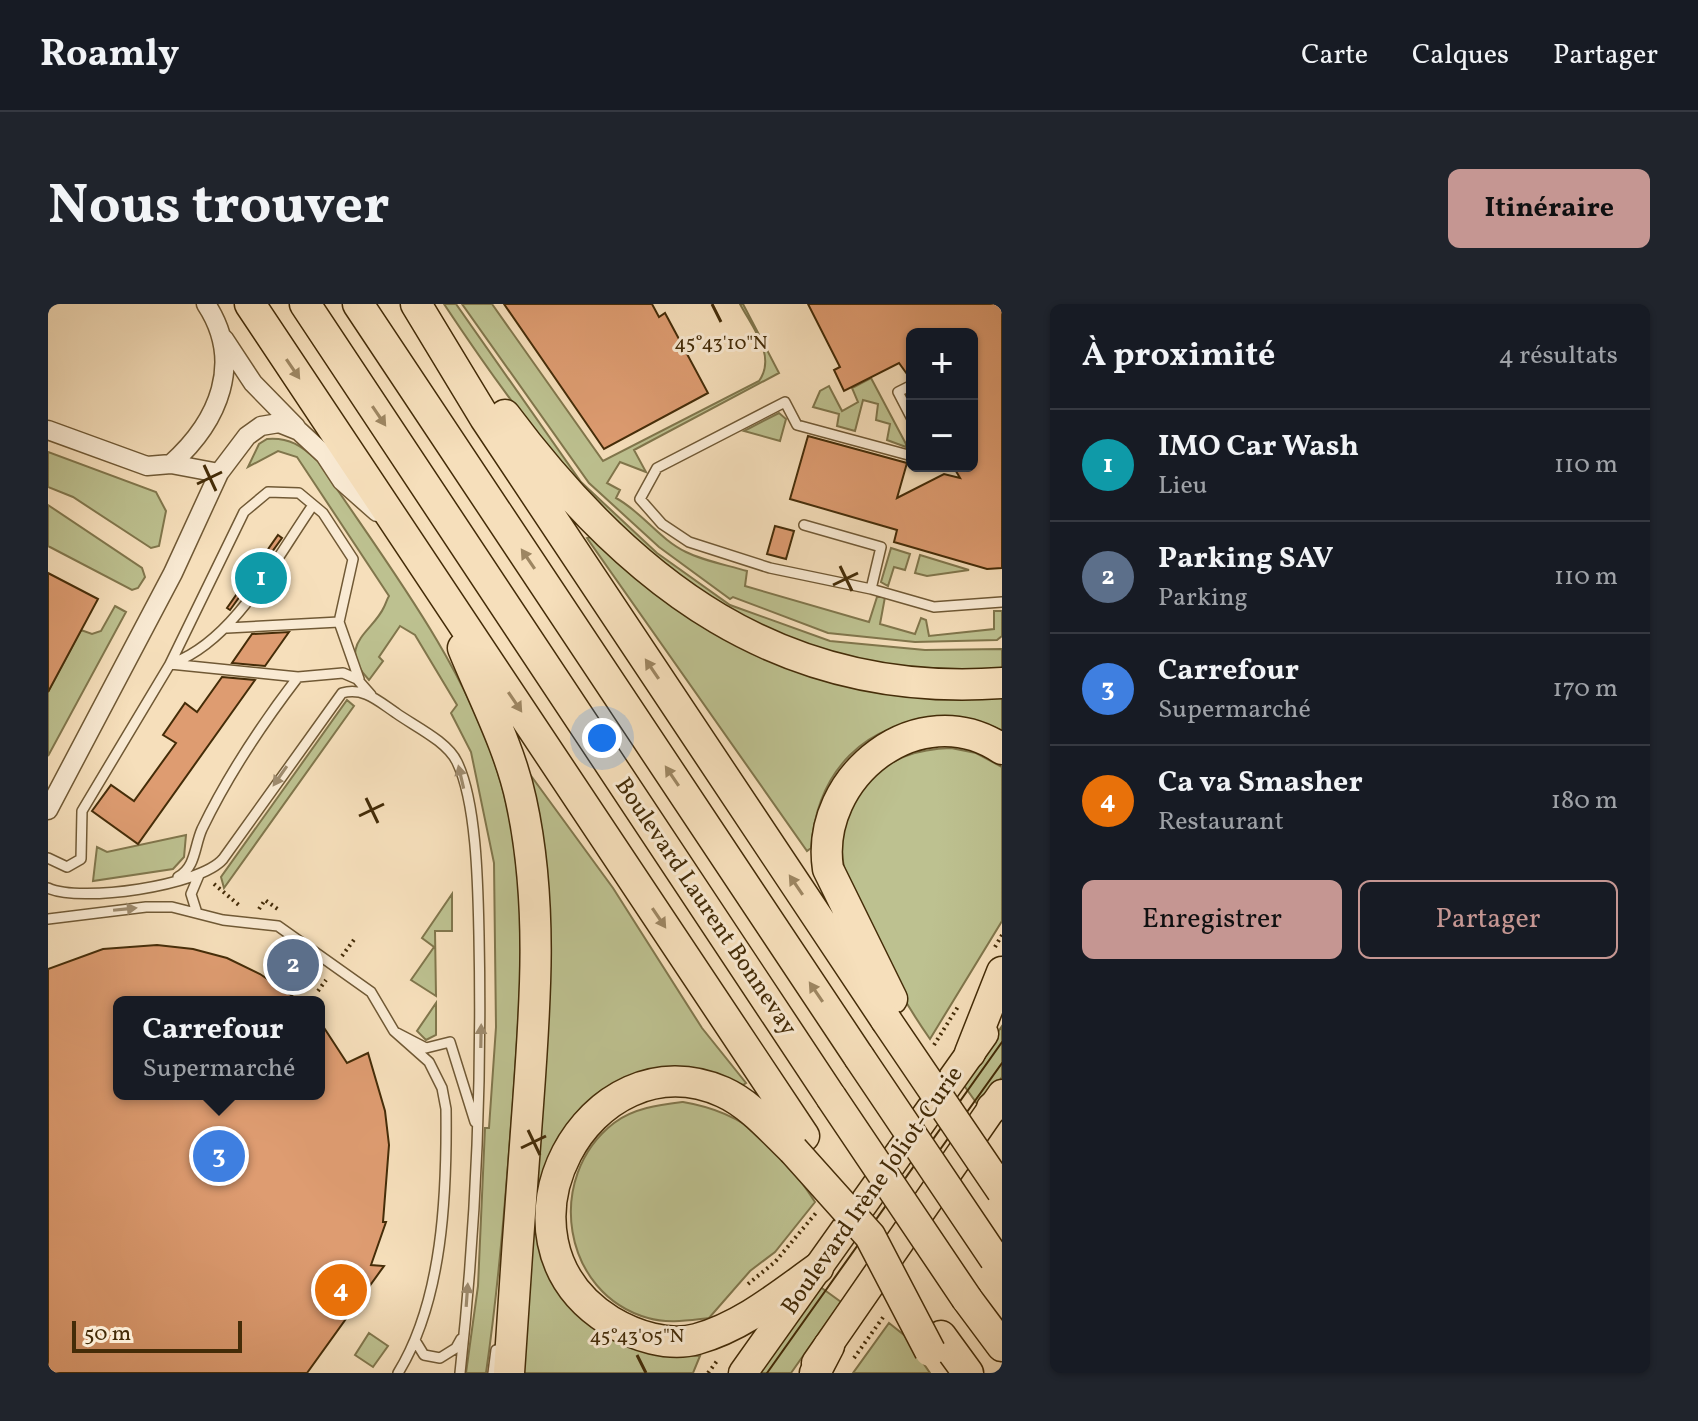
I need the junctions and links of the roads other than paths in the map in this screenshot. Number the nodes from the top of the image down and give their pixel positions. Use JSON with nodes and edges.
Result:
{"nodes":[{"id":1,"x":206,"y":304,"type":"edge"},
{"id":2,"x":250,"y":304,"type":"edge"},
{"id":3,"x":305,"y":304,"type":"edge"},
{"id":4,"x":358,"y":304,"type":"edge"},
{"id":5,"x":418,"y":304,"type":"edge"},
{"id":6,"x":223,"y":336,"type":"junction"},
{"id":7,"x":906,"y":388,"type":"edge"},
{"id":8,"x":906,"y":407,"type":"edge"},
{"id":9,"x":48,"y":430,"type":"edge"},
{"id":10,"x":299,"y":431,"type":"junction"},
{"id":11,"x":906,"y":454,"type":"edge"},
{"id":12,"x":171,"y":464,"type":"junction"},
{"id":13,"x":219,"y":473,"type":"junction"},
{"id":14,"x":313,"y":505,"type":"junction"},
{"id":15,"x":804,"y":525,"type":"dead end"},
{"id":16,"x":406,"y":538,"type":"junction"},
{"id":17,"x":434,"y":581,"type":"junction"},
{"id":18,"x":871,"y":589,"type":"junction"},
{"id":19,"x":1002,"y":602,"type":"edge"},
{"id":20,"x":339,"y":622,"type":"junction"},
{"id":21,"x":227,"y":628,"type":"junction"},
{"id":22,"x":170,"y":664,"type":"junction"},
{"id":23,"x":298,"y":677,"type":"junction"},
{"id":24,"x":1002,"y":683,"type":"edge"},
{"id":25,"x":371,"y":695,"type":"junction"},
{"id":26,"x":1002,"y":749,"type":"edge"},
{"id":27,"x":48,"y":810,"type":"edge"},
{"id":28,"x":48,"y":858,"type":"edge"},
{"id":29,"x":199,"y":875,"type":"junction"},
{"id":30,"x":170,"y":882,"type":"junction"},
{"id":31,"x":48,"y":888,"type":"edge"},
{"id":32,"x":197,"y":913,"type":"junction"},
{"id":33,"x":48,"y":919,"type":"edge"},
{"id":34,"x":1002,"y":972,"type":"edge"},
{"id":35,"x":1002,"y":1008,"type":"edge"},
{"id":36,"x":891,"y":1013,"type":"junction"},
{"id":37,"x":394,"y":1031,"type":"junction"},
{"id":38,"x":970,"y":1053,"type":"junction"},
{"id":39,"x":999,"y":1101,"type":"edge"},
{"id":40,"x":953,"y":1120,"type":"junction"},
{"id":41,"x":478,"y":1133,"type":"junction"},
{"id":42,"x":798,"y":1143,"type":"junction"},
{"id":43,"x":1002,"y":1176,"type":"edge"},
{"id":44,"x":1002,"y":1191,"type":"edge"},
{"id":45,"x":999,"y":1264,"type":"edge"},
{"id":46,"x":818,"y":1268,"type":"junction"},
{"id":47,"x":514,"y":1294,"type":"junction"},
{"id":48,"x":464,"y":1334,"type":"junction"},
{"id":49,"x":416,"y":1342,"type":"junction"},
{"id":50,"x":829,"y":1346,"type":"joint"},
{"id":51,"x":1002,"y":1346,"type":"edge"},
{"id":52,"x":938,"y":1353,"type":"edge"},
{"id":53,"x":398,"y":1373,"type":"edge"},
{"id":54,"x":460,"y":1373,"type":"edge"},
{"id":55,"x":493,"y":1373,"type":"edge"},
{"id":56,"x":509,"y":1373,"type":"edge"},
{"id":57,"x":743,"y":1373,"type":"edge"},
{"id":58,"x":812,"y":1373,"type":"edge"},
{"id":59,"x":968,"y":1373,"type":"edge"}],
"edges":[{"from":1,"to":6,"type":"street"},
{"from":2,"to":16,"type":"highway","one_way":true},
{"from":3,"to":51,"type":"highway","name":"Boulevard Laurent Bonnevay","one_way":true,"bridge":true},
{"from":45,"to":4,"type":"highway","name":"Boulevard Laurent Bonnevay","one_way":true,"bridge":true},
{"from":5,"to":24,"type":"highway"},
{"from":36,"to":5,"type":"highway","one_way":true},
{"from":6,"to":10,"type":"street"},
{"from":6,"to":12,"type":"street"},
{"from":7,"to":8,"type":"lane"},
{"from":9,"to":12,"type":"street"},
{"from":10,"to":13,"type":"street"},
{"from":10,"to":16,"type":"street"},
{"from":11,"to":18,"type":"lane"},
{"from":12,"to":13,"type":"street"},
{"from":13,"to":27,"type":"street"},
{"from":14,"to":20,"type":"lane"},
{"from":14,"to":21,"type":"lane"},
{"from":14,"to":22,"type":"lane"},
{"from":15,"to":18,"type":"lane"},
{"from":16,"to":17,"type":"highway"},
{"from":17,"to":42,"type":"highway","one_way":true},
{"from":17,"to":47,"type":"highway"},
{"from":18,"to":19,"type":"lane"},
{"from":20,"to":21,"type":"lane"},
{"from":20,"to":25,"type":"lane"},
{"from":21,"to":22,"type":"lane"},
{"from":22,"to":23,"type":"lane"},
{"from":22,"to":28,"type":"lane"},
{"from":23,"to":25,"type":"lane"},
{"from":23,"to":30,"type":"lane"},
{"from":25,"to":29,"type":"lane","one_way":true},
{"from":41,"to":25,"type":"lane","one_way":true},
{"from":26,"to":36,"type":"highway"},
{"from":29,"to":30,"type":"lane"},
{"from":29,"to":32,"type":"lane"},
{"from":30,"to":31,"type":"lane"},
{"from":33,"to":32,"type":"lane","one_way":true},
{"from":32,"to":37,"type":"lane"},
{"from":34,"to":38,"type":"highway"},
{"from":35,"to":38,"type":"main road","name":"Boulevard Irène Joliot-Curie"},
{"from":36,"to":40,"type":"highway","bridge":true},
{"from":37,"to":41,"type":"lane"},
{"from":37,"to":49,"type":"lane"},
{"from":38,"to":46,"type":"main road","name":"Boulevard Irène Joliot-Curie"},
{"from":39,"to":50,"type":"main road","name":"Boulevard Irène Joliot-Curie"},
{"from":40,"to":43,"type":"highway","bridge":true},
{"from":40,"to":44,"type":"highway","bridge":true},
{"from":48,"to":41,"type":"lane","one_way":true},
{"from":42,"to":46,"type":"highway"},
{"from":42,"to":52,"type":"highway","bridge":true},
{"from":46,"to":57,"type":"main road","name":"Boulevard Irène Joliot-Curie"},
{"from":47,"to":55,"type":"lane"},
{"from":47,"to":56,"type":"highway"},
{"from":48,"to":49,"type":"lane"},
{"from":48,"to":54,"type":"lane"},
{"from":49,"to":53,"type":"lane"},
{"from":50,"to":58,"type":"highway"},
{"from":52,"to":59,"type":"highway"}]}
